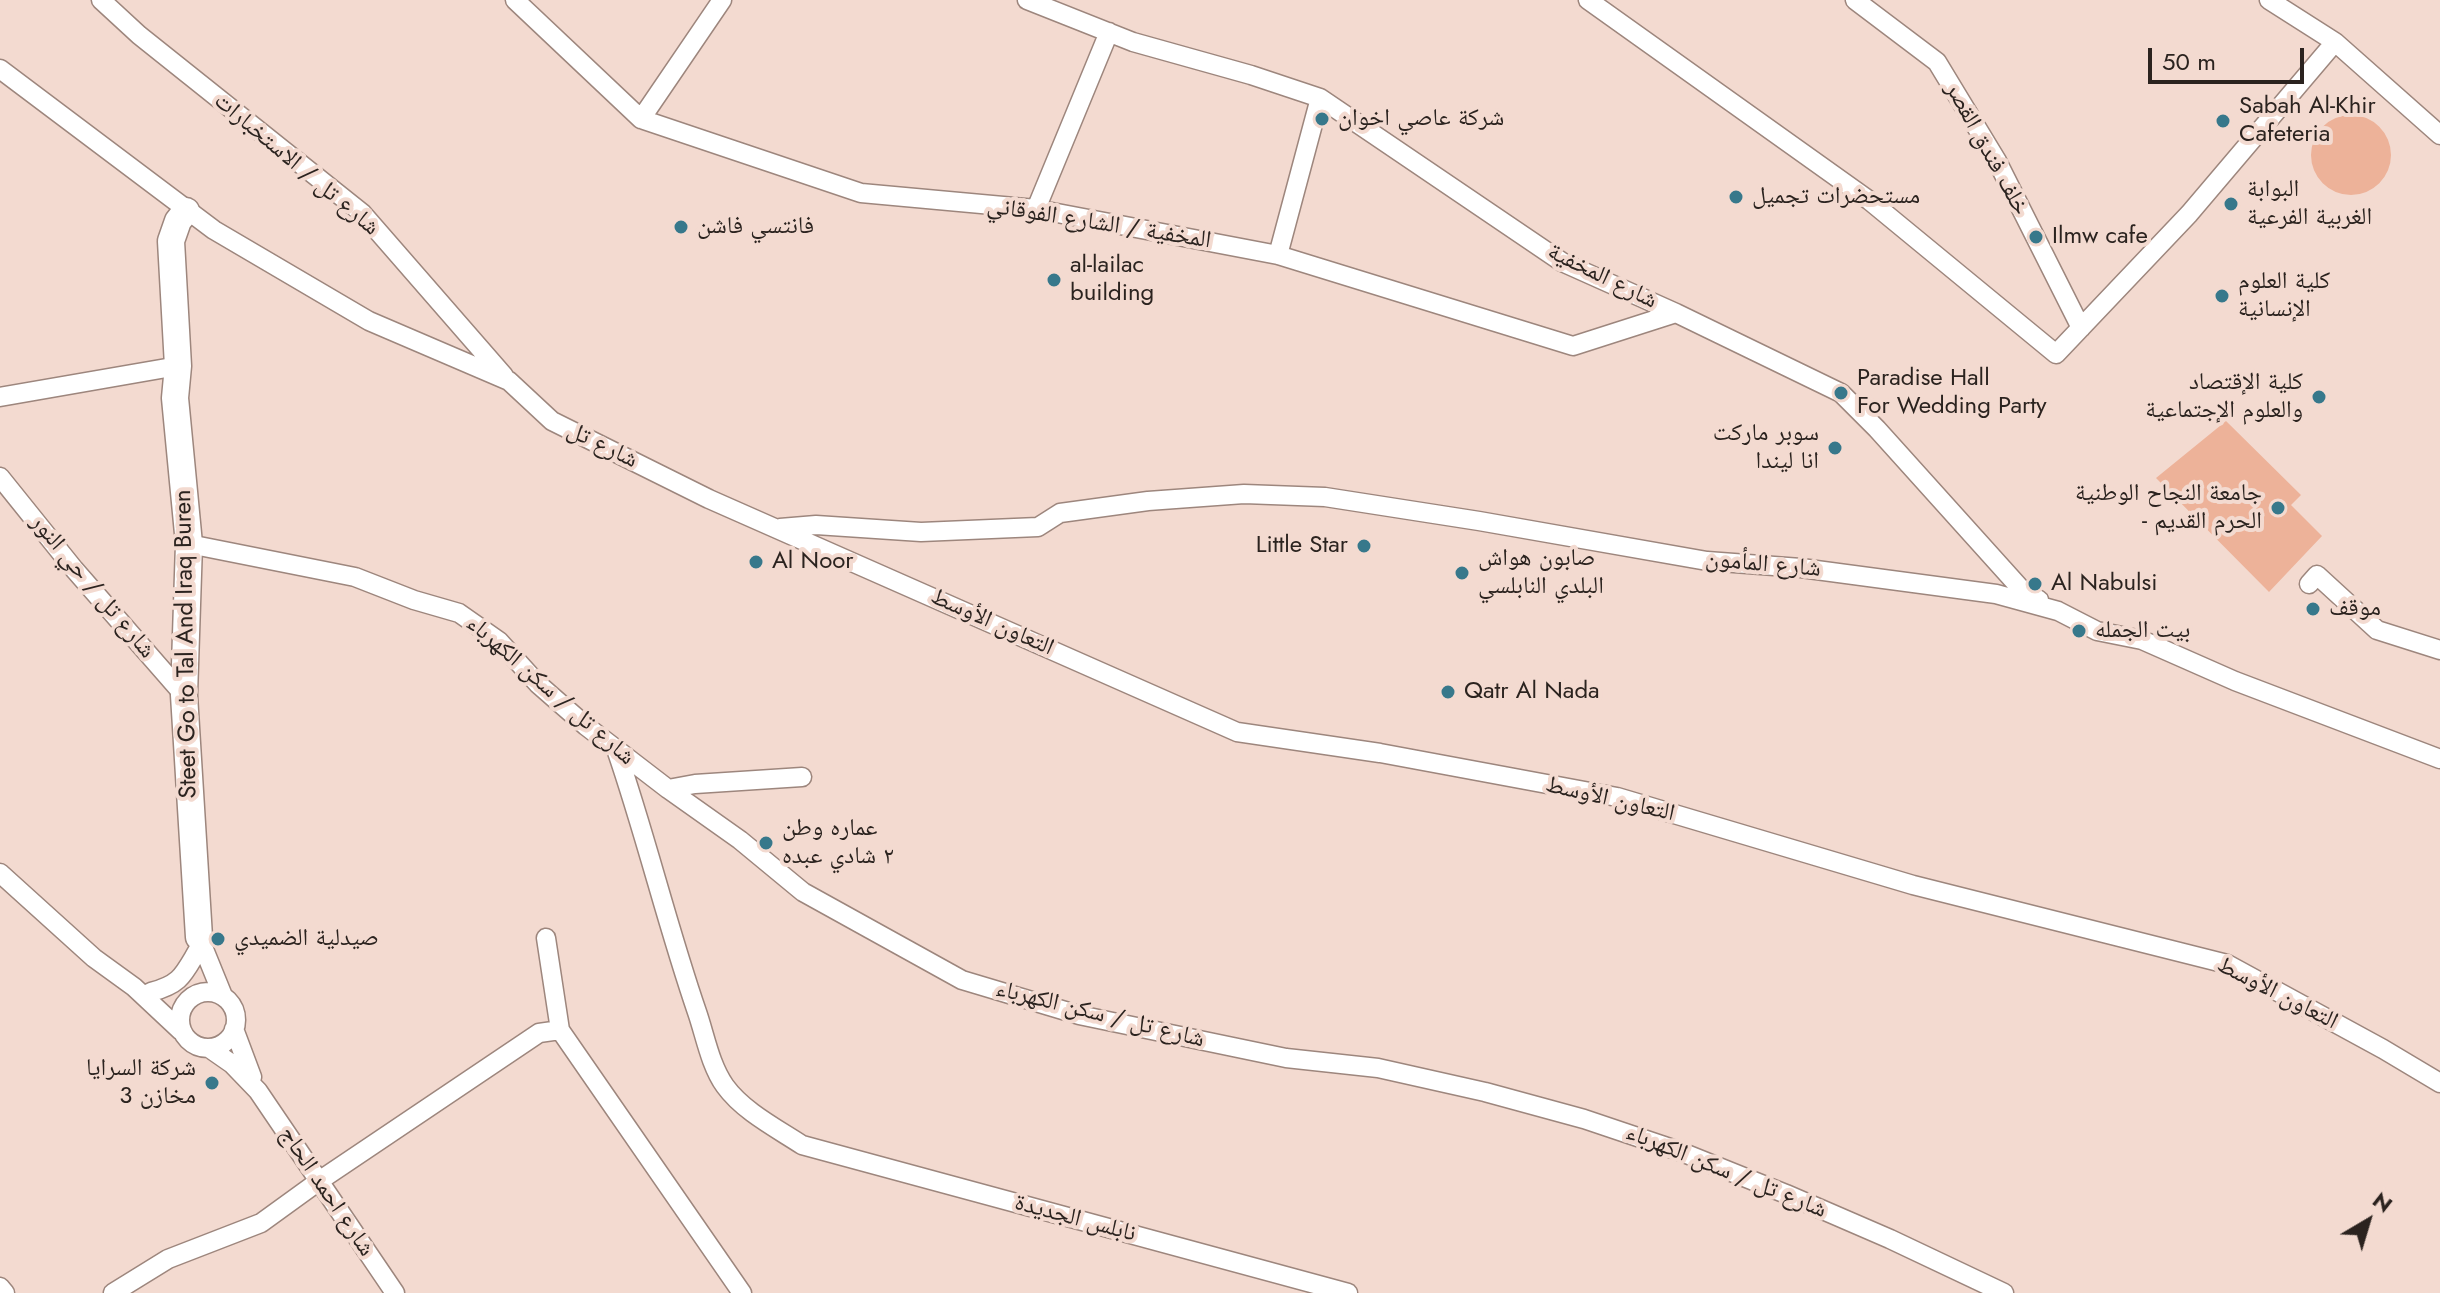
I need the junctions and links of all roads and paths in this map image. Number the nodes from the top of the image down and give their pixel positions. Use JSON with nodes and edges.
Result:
{"nodes":[{"id":1,"x":101,"y":0,"type":"edge"},
{"id":2,"x":515,"y":0,"type":"edge"},
{"id":3,"x":722,"y":0,"type":"edge"},
{"id":4,"x":1027,"y":0,"type":"edge"},
{"id":5,"x":1588,"y":0,"type":"edge"},
{"id":6,"x":1855,"y":0,"type":"edge"},
{"id":7,"x":2269,"y":0,"type":"edge"},
{"id":8,"x":1109,"y":32,"type":"junction"},
{"id":9,"x":2335,"y":42,"type":"junction"},
{"id":10,"x":0,"y":69,"type":"edge"},
{"id":11,"x":1320,"y":98,"type":"junction"},
{"id":12,"x":641,"y":119,"type":"junction"},
{"id":13,"x":2440,"y":135,"type":"edge"},
{"id":14,"x":1036,"y":209,"type":"junction"},
{"id":15,"x":186,"y":211,"type":"junction"},
{"id":16,"x":1278,"y":255,"type":"junction"},
{"id":17,"x":1676,"y":313,"type":"junction"},
{"id":18,"x":2081,"y":328,"type":"junction"},
{"id":19,"x":178,"y":366,"type":"junction"},
{"id":20,"x":509,"y":381,"type":"junction"},
{"id":21,"x":0,"y":397,"type":"edge"},
{"id":22,"x":0,"y":477,"type":"edge"},
{"id":23,"x":1060,"y":513,"type":"joint"},
{"id":24,"x":777,"y":528,"type":"junction"},
{"id":25,"x":189,"y":544,"type":"junction"},
{"id":26,"x":2309,"y":584,"type":"dead end"},
{"id":27,"x":2076,"y":621,"type":"junction"},
{"id":28,"x":2440,"y":650,"type":"edge"},
{"id":29,"x":184,"y":695,"type":"junction"},
{"id":30,"x":616,"y":749,"type":"junction"},
{"id":31,"x":2440,"y":759,"type":"edge"},
{"id":32,"x":802,"y":777,"type":"dead end"},
{"id":33,"x":668,"y":789,"type":"junction"},
{"id":34,"x":0,"y":873,"type":"edge"},
{"id":35,"x":546,"y":938,"type":"dead end"},
{"id":36,"x":198,"y":944,"type":"junction"},
{"id":37,"x":142,"y":989,"type":"junction"},
{"id":38,"x":223,"y":996,"type":"junction"},
{"id":39,"x":190,"y":998,"type":"junction"},
{"id":40,"x":234,"y":1029,"type":"junction"},
{"id":41,"x":560,"y":1030,"type":"junction"},
{"id":42,"x":181,"y":1031,"type":"junction"},
{"id":43,"x":209,"y":1048,"type":"junction"},
{"id":44,"x":2440,"y":1083,"type":"edge"},
{"id":45,"x":258,"y":1091,"type":"junction"},
{"id":46,"x":319,"y":1181,"type":"junction"},
{"id":47,"x":0,"y":1287,"type":"edge"},
{"id":48,"x":5,"y":1293,"type":"edge"},
{"id":49,"x":113,"y":1293,"type":"edge"},
{"id":50,"x":395,"y":1293,"type":"edge"},
{"id":51,"x":742,"y":1293,"type":"edge"},
{"id":52,"x":1348,"y":1293,"type":"edge"},
{"id":53,"x":2004,"y":1293,"type":"edge"}],
"edges":[{"from":1,"to":20,"type":"street","name":"شارع تل / الاستخبارات"},
{"from":2,"to":12,"type":"street","name":"المخفية / الشارع الفوقاني"},
{"from":3,"to":12,"type":"street"},
{"from":4,"to":8,"type":"street","name":"شارع المخفية"},
{"from":5,"to":18,"type":"street"},
{"from":6,"to":18,"type":"street","name":"خلف فندق القصر"},
{"from":7,"to":9,"type":"street"},
{"from":8,"to":11,"type":"street","name":"شارع المخفية"},
{"from":8,"to":14,"type":"street"},
{"from":9,"to":13,"type":"street"},
{"from":9,"to":18,"type":"street"},
{"from":10,"to":15,"type":"street","name":"شارع تل"},
{"from":11,"to":16,"type":"street"},
{"from":11,"to":17,"type":"street","name":"شارع المخفية"},
{"from":12,"to":14,"type":"street","name":"المخفية / الشارع الفوقاني"},
{"from":14,"to":16,"type":"street","name":"المخفية / الشارع الفوقاني"},
{"from":15,"to":19,"type":"street","name":"Steet Go to Tal And Iraq Buren"},
{"from":15,"to":20,"type":"street","name":"شارع تل"},
{"from":16,"to":17,"type":"street","name":"المخفية / الشارع الفوقاني"},
{"from":17,"to":27,"type":"street","name":"شارع المخفية"},
{"from":19,"to":21,"type":"street"},
{"from":19,"to":25,"type":"street","name":"Steet Go to Tal And Iraq Buren"},
{"from":20,"to":24,"type":"street","name":"شارع تل"},
{"from":22,"to":29,"type":"street","name":"شارع تل / حي النور"},
{"from":23,"to":24,"type":"street","name":"شارع تل"},
{"from":23,"to":27,"type":"street","name":"شارع المأمون"},
{"from":24,"to":44,"type":"street","name":"التعاون الأوسط"},
{"from":25,"to":29,"type":"street","name":"Steet Go to Tal And Iraq Buren"},
{"from":25,"to":30,"type":"street","name":"شارع تل / سكن الكهرباء"},
{"from":26,"to":28,"type":"street"},
{"from":27,"to":31,"type":"street","name":"شارع المأمون"},
{"from":29,"to":36,"type":"street","name":"Steet Go to Tal And Iraq Buren"},
{"from":30,"to":33,"type":"street","name":"شارع تل / سكن الكهرباء"},
{"from":30,"to":52,"type":"street","name":"نابلس الجديدة"},
{"from":32,"to":33,"type":"street"},
{"from":33,"to":53,"type":"street","name":"شارع تل / سكن الكهرباء"},
{"from":34,"to":37,"type":"street"},
{"from":35,"to":41,"type":"street"},
{"from":36,"to":37,"type":"street"},
{"from":36,"to":38,"type":"street"},
{"from":36,"to":39,"type":"street"},
{"from":37,"to":39,"type":"street"},
{"from":37,"to":42,"type":"street"},
{"from":38,"to":39,"type":"street"},
{"from":38,"to":40,"type":"street"},
{"from":39,"to":42,"type":"street"},
{"from":40,"to":43,"type":"street"},
{"from":40,"to":45,"type":"street"},
{"from":41,"to":46,"type":"street"},
{"from":41,"to":51,"type":"street"},
{"from":42,"to":43,"type":"street"},
{"from":43,"to":45,"type":"street"},
{"from":45,"to":46,"type":"street","name":"شارع احمد الحاج"},
{"from":46,"to":49,"type":"street"},
{"from":46,"to":50,"type":"street","name":"شارع احمد الحاج"},
{"from":47,"to":48,"type":"street"}]}
